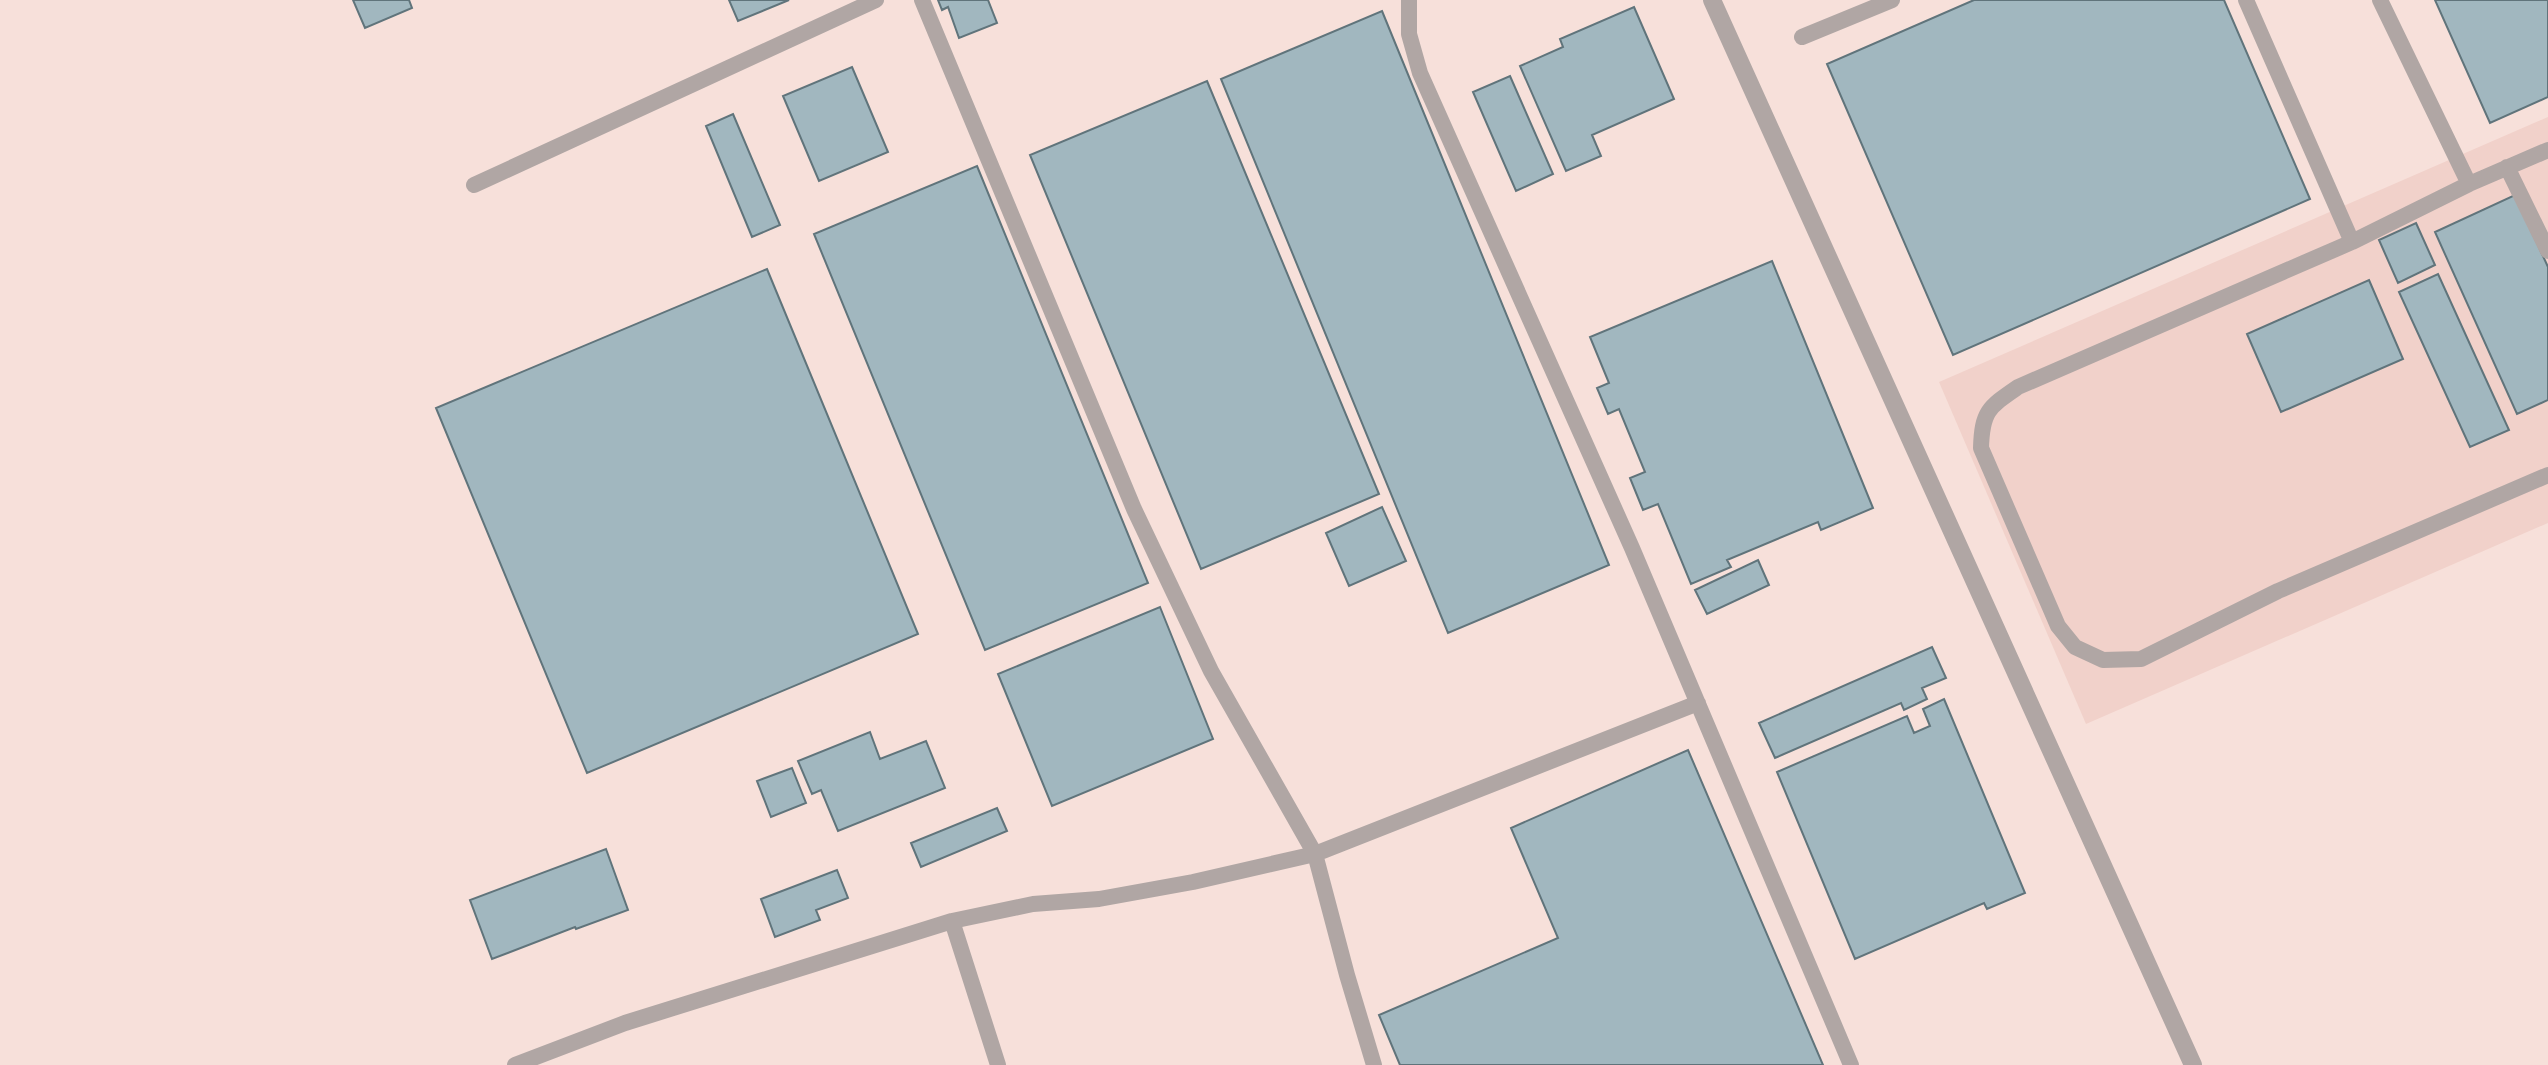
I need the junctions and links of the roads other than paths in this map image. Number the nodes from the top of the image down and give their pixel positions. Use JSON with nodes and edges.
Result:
{"nodes":[{"id":1,"x":876,"y":0,"type":"edge"},
{"id":2,"x":922,"y":0,"type":"edge"},
{"id":3,"x":1409,"y":0,"type":"edge"},
{"id":4,"x":1712,"y":0,"type":"edge"},
{"id":5,"x":1892,"y":0,"type":"edge"},
{"id":6,"x":2246,"y":0,"type":"edge"},
{"id":7,"x":2380,"y":0,"type":"edge"},
{"id":8,"x":1802,"y":37,"type":"dead end"},
{"id":9,"x":2548,"y":150,"type":"edge"},
{"id":10,"x":2507,"y":167,"type":"junction"},
{"id":11,"x":2469,"y":184,"type":"junction"},
{"id":12,"x":474,"y":185,"type":"dead end"},
{"id":13,"x":2542,"y":222,"type":"edge"},
{"id":14,"x":2352,"y":242,"type":"junction"},
{"id":15,"x":2548,"y":251,"type":"edge"},
{"id":16,"x":2548,"y":475,"type":"edge"},
{"id":17,"x":1698,"y":703,"type":"junction"},
{"id":18,"x":1315,"y":855,"type":"junction"},
{"id":19,"x":952,"y":921,"type":"junction"},
{"id":20,"x":515,"y":1065,"type":"edge"},
{"id":21,"x":998,"y":1065,"type":"edge"},
{"id":22,"x":1374,"y":1065,"type":"edge"},
{"id":23,"x":1851,"y":1065,"type":"edge"},
{"id":24,"x":2193,"y":1065,"type":"edge"}],
"edges":[{"from":1,"to":12,"type":"lane"},
{"from":2,"to":18,"type":"lane"},
{"from":3,"to":17,"type":"lane"},
{"from":4,"to":24,"type":"street"},
{"from":5,"to":8,"type":"lane"},
{"from":6,"to":14,"type":"lane"},
{"from":7,"to":11,"type":"lane"},
{"from":9,"to":10,"type":"lane"},
{"from":10,"to":11,"type":"lane"},
{"from":10,"to":13,"type":"lane"},
{"from":11,"to":14,"type":"lane"},
{"from":13,"to":15,"type":"lane"},
{"from":14,"to":16,"type":"lane"},
{"from":17,"to":18,"type":"lane"},
{"from":17,"to":23,"type":"lane"},
{"from":18,"to":19,"type":"lane"},
{"from":18,"to":22,"type":"lane"},
{"from":19,"to":20,"type":"lane"},
{"from":19,"to":21,"type":"lane"}]}
